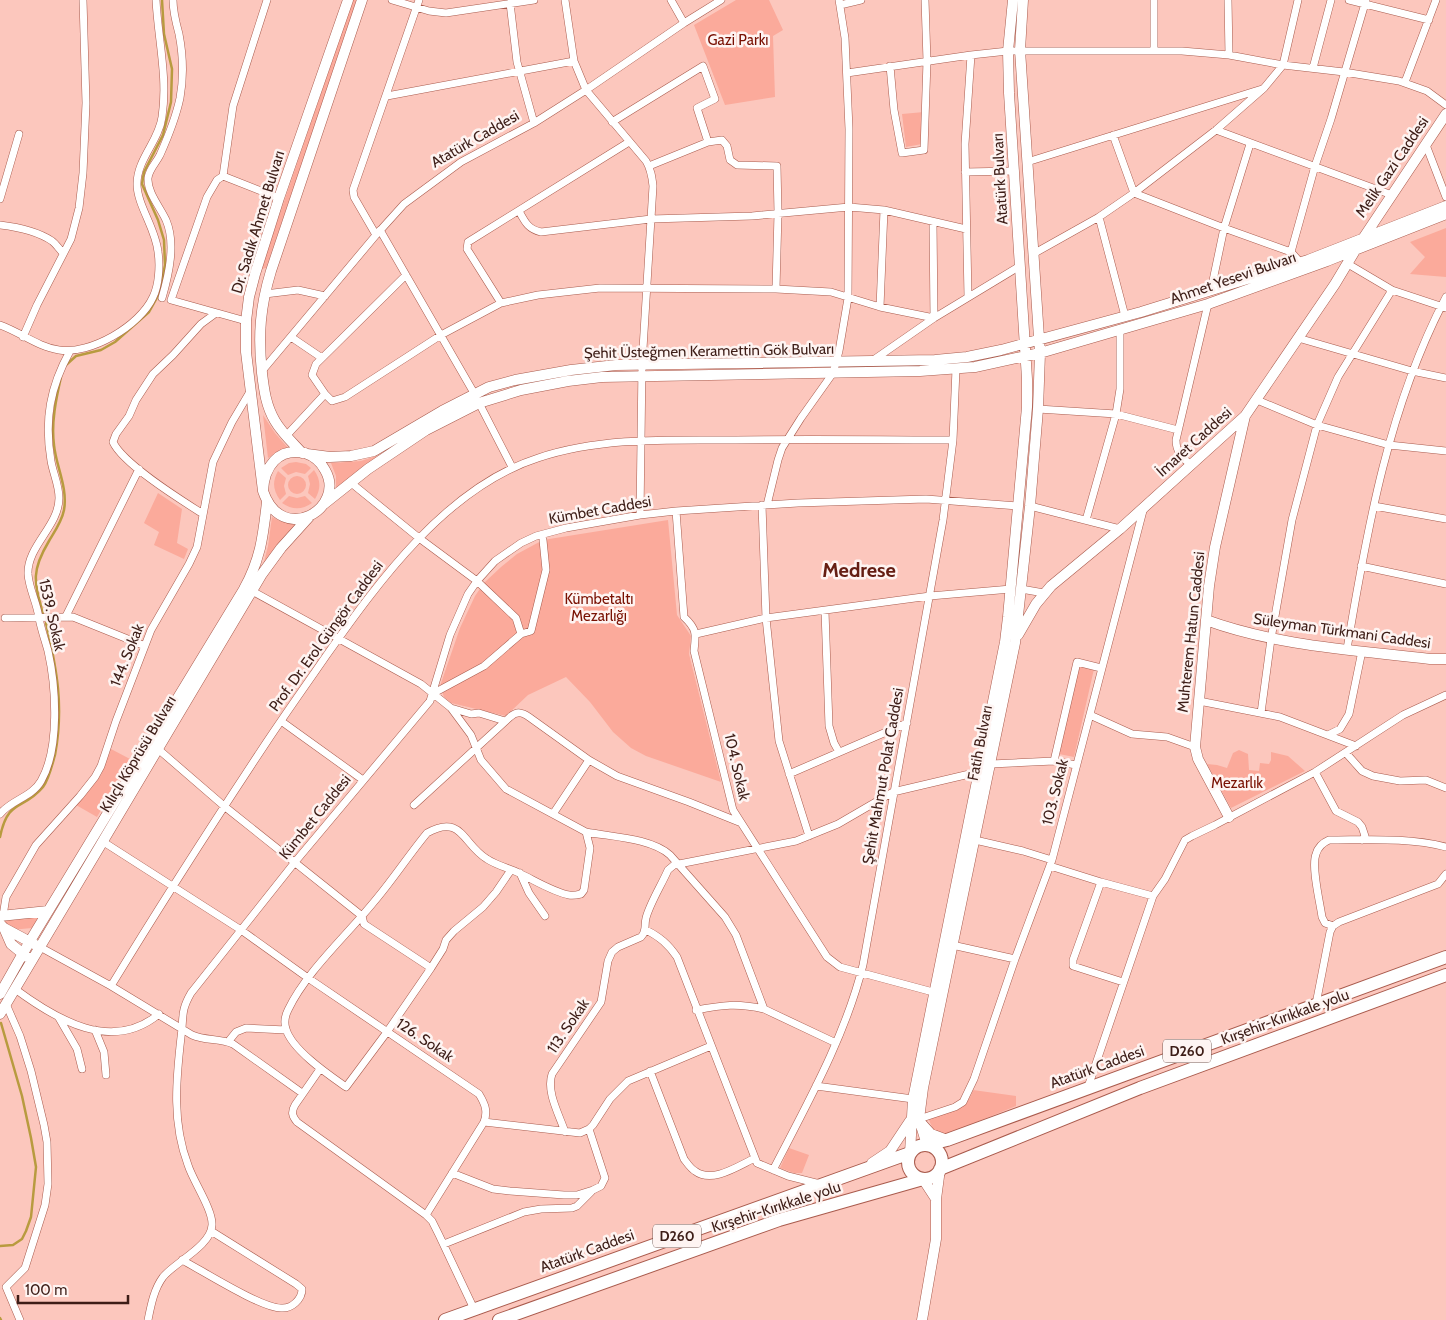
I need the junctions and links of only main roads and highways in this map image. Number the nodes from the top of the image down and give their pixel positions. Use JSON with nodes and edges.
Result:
{"nodes":[{"id":1,"x":348,"y":0,"type":"edge"},
{"id":2,"x":362,"y":0,"type":"edge"},
{"id":3,"x":1013,"y":0,"type":"edge"},
{"id":4,"x":1023,"y":0,"type":"edge"},
{"id":5,"x":1446,"y":114,"type":"edge"},
{"id":6,"x":1446,"y":206,"type":"edge"},
{"id":7,"x":1446,"y":214,"type":"edge"},
{"id":8,"x":1364,"y":237,"type":"junction"},
{"id":9,"x":1356,"y":250,"type":"junction"},
{"id":10,"x":1039,"y":341,"type":"junction"},
{"id":11,"x":1024,"y":344,"type":"junction"},
{"id":12,"x":1040,"y":353,"type":"junction"},
{"id":13,"x":1026,"y":356,"type":"junction"},
{"id":14,"x":835,"y":368,"type":"junction"},
{"id":15,"x":476,"y":398,"type":"junction"},
{"id":16,"x":1246,"y":416,"type":"junction"},
{"id":17,"x":304,"y":453,"type":"junction"},
{"id":18,"x":263,"y":491,"type":"junction"},
{"id":19,"x":267,"y":502,"type":"junction"},
{"id":20,"x":324,"y":504,"type":"junction"},
{"id":21,"x":310,"y":516,"type":"junction"},
{"id":22,"x":1016,"y":589,"type":"junction"},
{"id":23,"x":1206,"y":620,"type":"junction"},
{"id":24,"x":1015,"y":643,"type":"junction"},
{"id":25,"x":1446,"y":659,"type":"edge"},
{"id":26,"x":1229,"y":817,"type":"road end"},
{"id":27,"x":48,"y":911,"type":"junction"},
{"id":28,"x":2,"y":921,"type":"edge"},
{"id":29,"x":30,"y":941,"type":"junction"},
{"id":30,"x":40,"y":947,"type":"junction"},
{"id":31,"x":23,"y":954,"type":"junction"},
{"id":32,"x":1446,"y":957,"type":"edge"},
{"id":33,"x":32,"y":960,"type":"junction"},
{"id":34,"x":1446,"y":975,"type":"edge"},
{"id":35,"x":0,"y":994,"type":"edge"},
{"id":36,"x":0,"y":1014,"type":"edge"},
{"id":37,"x":915,"y":1120,"type":"junction"},
{"id":38,"x":947,"y":1140,"type":"junction"},
{"id":39,"x":927,"y":1145,"type":"junction"},
{"id":40,"x":910,"y":1153,"type":"junction"},
{"id":41,"x":940,"y":1169,"type":"junction"},
{"id":42,"x":861,"y":1170,"type":"junction"},
{"id":43,"x":923,"y":1179,"type":"junction"},
{"id":44,"x":936,"y":1199,"type":"junction"},
{"id":45,"x":445,"y":1320,"type":"edge"},
{"id":46,"x":499,"y":1320,"type":"edge"},
{"id":47,"x":922,"y":1320,"type":"edge"}],
"edges":[{"from":1,"to":18,"type":"main road","name":"Dr. Sadık Ahmet Bulvarı"},
{"from":2,"to":17,"type":"main road","name":"Dr. Sadık Ahmet Bulvarı"},
{"from":3,"to":11,"type":"main road","name":"Atatürk Bulvarı"},
{"from":4,"to":10,"type":"main road","name":"Atatürk Bulvarı"},
{"from":5,"to":8,"type":"main road","name":"Melik Gazi Caddesi"},
{"from":6,"to":8,"type":"main road","name":"Ahmet Yesevi Bulvarı"},
{"from":7,"to":9,"type":"main road","name":"Ahmet Yesevi Bulvarı"},
{"from":8,"to":9,"type":"main road","name":"İmaret Caddesi"},
{"from":8,"to":10,"type":"main road","name":"Ahmet Yesevi Bulvarı"},
{"from":9,"to":12,"type":"main road","name":"Ahmet Yesevi Bulvarı"},
{"from":9,"to":16,"type":"main road","name":"İmaret Caddesi"},
{"from":10,"to":11,"type":"main road","name":"Şehit Üsteğmen Keramettin Gök Bulvarı"},
{"from":10,"to":12,"type":"main road","name":"Fatih Bulvarı"},
{"from":11,"to":13,"type":"main road","name":"Atatürk Bulvarı"},
{"from":11,"to":14,"type":"main road","name":"Şehit Üsteğmen Keramettin Gök Bulvarı"},
{"from":12,"to":13,"type":"main road","name":"Ahmet Yesevi Bulvarı"},
{"from":12,"to":22,"type":"main road","name":"Fatih Bulvarı"},
{"from":13,"to":14,"type":"main road","name":"Şehit Üsteğmen Keramettin Gök Bulvarı"},
{"from":13,"to":22,"type":"main road","name":"Fatih Bulvarı"},
{"from":14,"to":15,"type":"main road","name":"Şehit Üsteğmen Keramettin Gök Bulvarı"},
{"from":15,"to":17,"type":"main road","name":"Şehit Üsteğmen Keramettin Gök Bulvarı"},
{"from":15,"to":20,"type":"main road","name":"Şehit Üsteğmen Keramettin Gök Bulvarı"},
{"from":16,"to":23,"type":"main road","name":"Muhterem Hatun Caddesi"},
{"from":16,"to":24,"type":"main road","name":"İmaret Caddesi"},
{"from":17,"to":18,"type":"main road"},
{"from":17,"to":20,"type":"main road"},
{"from":18,"to":19,"type":"main road"},
{"from":19,"to":21,"type":"main road"},
{"from":19,"to":27,"type":"main road","name":"Kılıçlı Köprüsü Bulvarı"},
{"from":20,"to":21,"type":"main road"},
{"from":21,"to":30,"type":"main road","name":"Kılıçlı Köprüsü Bulvarı"},
{"from":22,"to":24,"type":"main road","name":"Fatih Bulvarı"},
{"from":22,"to":37,"type":"main road","name":"Fatih Bulvarı"},
{"from":23,"to":25,"type":"main road","name":"Süleyman Türkmani Caddesi"},
{"from":23,"to":26,"type":"main road","name":"Muhterem Hatun Caddesi"},
{"from":24,"to":37,"type":"main road","name":"Fatih Bulvarı"},
{"from":27,"to":28,"type":"main road"},
{"from":27,"to":29,"type":"main road","name":"Kılıçlı Köprüsü Bulvarı"},
{"from":28,"to":29,"type":"main road"},
{"from":28,"to":31,"type":"main road"},
{"from":29,"to":30,"type":"main road"},
{"from":29,"to":31,"type":"main road","name":"Kılıçlı Köprüsü Bulvarı"},
{"from":30,"to":33,"type":"main road","name":"Kılıçlı Köprüsü Bulvarı"},
{"from":31,"to":33,"type":"main road"},
{"from":31,"to":35,"type":"main road","name":"Kılıçlı Köprüsü Bulvarı"},
{"from":32,"to":38,"type":"highway","name":"Atatürk Caddesi","number":"D260"},
{"from":33,"to":36,"type":"main road","name":"Kılıçlı Köprüsü Bulvarı"},
{"from":34,"to":41,"type":"highway","name":"Kırşehir-Kırıkkale yolu","number":"D260"},
{"from":37,"to":38,"type":"main road"},
{"from":37,"to":39,"type":"main road","name":"Fatih Bulvarı"},
{"from":37,"to":40,"type":"main road","name":"Fatih Bulvarı"},
{"from":37,"to":42,"type":"main road"},
{"from":38,"to":39,"type":"highway","name":"Atatürk Caddesi","number":"D260"},
{"from":39,"to":40,"type":"highway"},
{"from":39,"to":41,"type":"highway"},
{"from":40,"to":42,"type":"highway","name":"Atatürk Caddesi","number":"D260"},
{"from":40,"to":43,"type":"highway"},
{"from":41,"to":43,"type":"highway"},
{"from":41,"to":44,"type":"main road"},
{"from":42,"to":45,"type":"highway","name":"Atatürk Caddesi","number":"D260"},
{"from":43,"to":44,"type":"main road"},
{"from":43,"to":46,"type":"highway","name":"Kırşehir-Kırıkkale yolu","number":"D260"},
{"from":44,"to":47,"type":"main road"}]}
